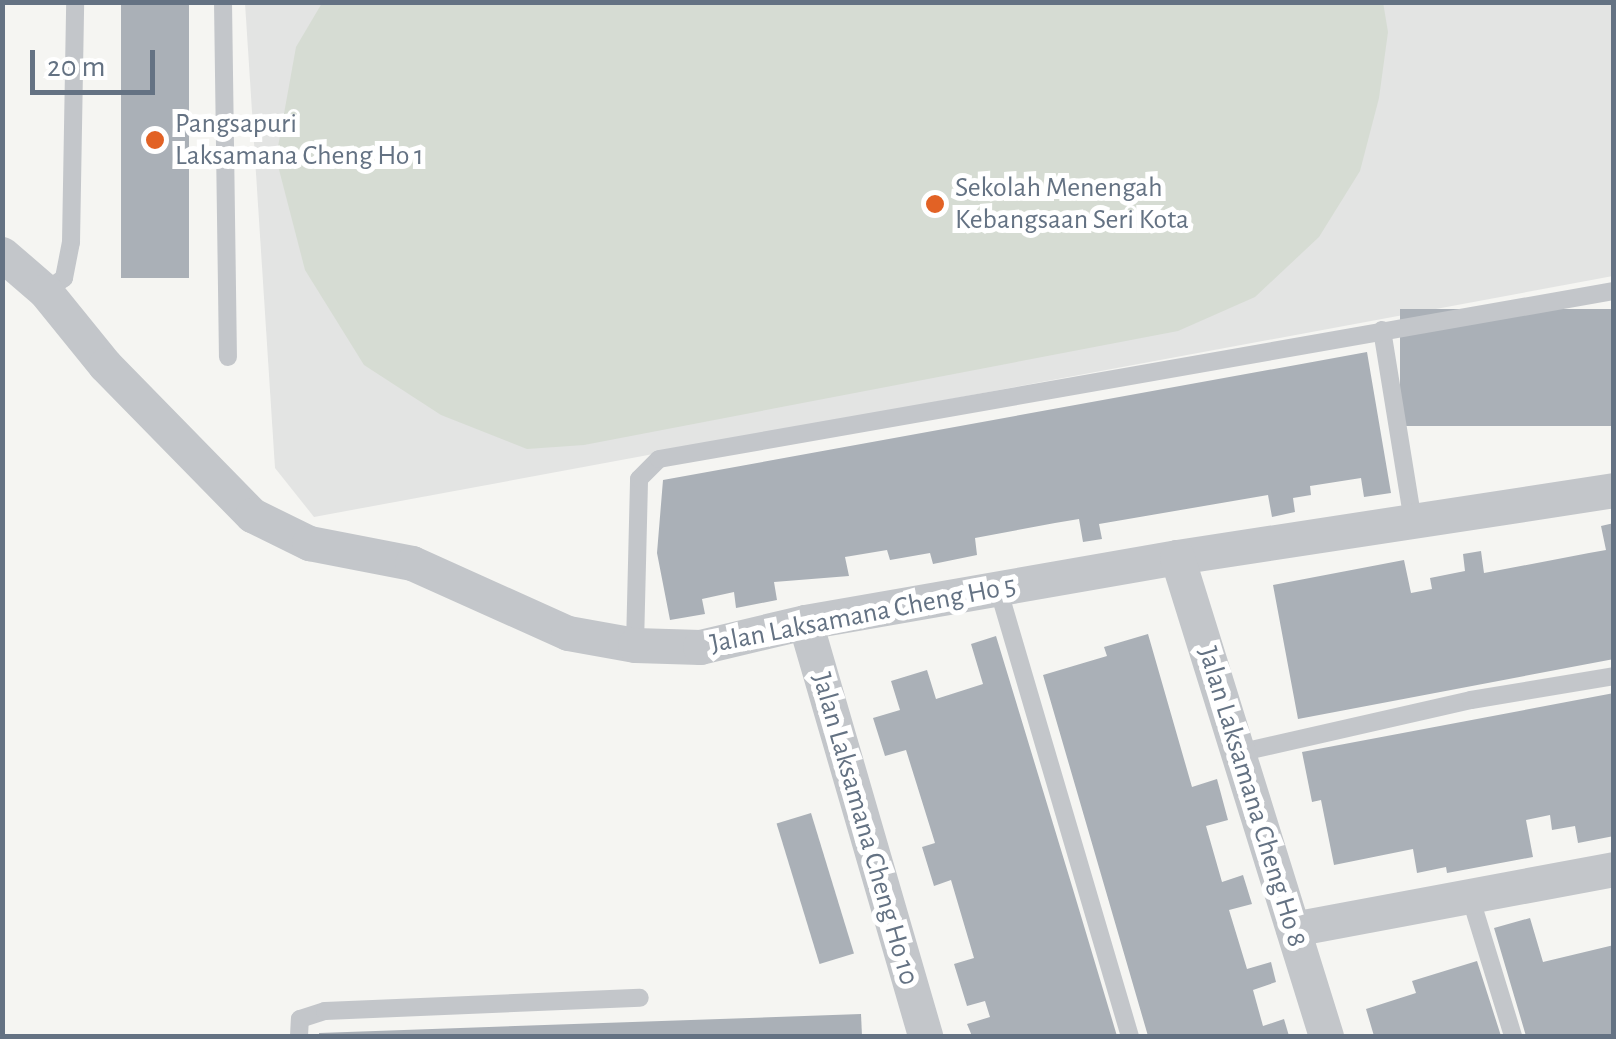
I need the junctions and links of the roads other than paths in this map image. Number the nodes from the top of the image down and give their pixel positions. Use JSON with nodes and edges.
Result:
{"nodes":[{"id":1,"x":75,"y":2,"type":"edge"},
{"id":2,"x":223,"y":2,"type":"edge"},
{"id":3,"x":2,"y":254,"type":"edge"},
{"id":4,"x":45,"y":291,"type":"junction"},
{"id":5,"x":1614,"y":291,"type":"edge"},
{"id":6,"x":1382,"y":330,"type":"junction"},
{"id":7,"x":228,"y":356,"type":"dead end"},
{"id":8,"x":1614,"y":490,"type":"edge"},
{"id":9,"x":1412,"y":521,"type":"junction"},
{"id":10,"x":1177,"y":558,"type":"junction"},
{"id":11,"x":998,"y":588,"type":"junction"},
{"id":12,"x":804,"y":622,"type":"junction"},
{"id":13,"x":634,"y":645,"type":"junction"},
{"id":14,"x":1614,"y":676,"type":"edge"},
{"id":15,"x":1238,"y":753,"type":"junction"},
{"id":16,"x":1614,"y":869,"type":"edge"},
{"id":17,"x":1470,"y":896,"type":"junction"},
{"id":18,"x":1293,"y":929,"type":"junction"},
{"id":19,"x":640,"y":998,"type":"dead end"},
{"id":20,"x":299,"y":1036,"type":"edge"},
{"id":21,"x":925,"y":1036,"type":"edge"},
{"id":22,"x":1130,"y":1036,"type":"edge"},
{"id":23,"x":1326,"y":1036,"type":"edge"},
{"id":24,"x":1513,"y":1036,"type":"edge"}],
"edges":[{"from":1,"to":4,"type":"lane"},
{"from":2,"to":7,"type":"lane"},
{"from":3,"to":4,"type":"street","name":"Jalan Laksamana Cheng Ho 5"},
{"from":4,"to":13,"type":"street","name":"Jalan Laksamana Cheng Ho 5"},
{"from":5,"to":6,"type":"lane"},
{"from":6,"to":9,"type":"lane"},
{"from":6,"to":13,"type":"lane"},
{"from":8,"to":9,"type":"street","name":"Jalan Laksamana Cheng Ho 5"},
{"from":9,"to":10,"type":"street","name":"Jalan Laksamana Cheng Ho 5"},
{"from":10,"to":11,"type":"street","name":"Jalan Laksamana Cheng Ho 5"},
{"from":10,"to":15,"type":"street","name":"Jalan Laksamana Cheng Ho 8"},
{"from":11,"to":12,"type":"street","name":"Jalan Laksamana Cheng Ho 5"},
{"from":11,"to":22,"type":"lane"},
{"from":12,"to":13,"type":"street","name":"Jalan Laksamana Cheng Ho 5"},
{"from":12,"to":21,"type":"street","name":"Jalan Laksamana Cheng Ho 10"},
{"from":14,"to":15,"type":"lane"},
{"from":15,"to":18,"type":"street","name":"Jalan Laksamana Cheng Ho 8"},
{"from":16,"to":17,"type":"street"},
{"from":17,"to":18,"type":"street"},
{"from":17,"to":24,"type":"lane"},
{"from":18,"to":23,"type":"street","name":"Jalan Laksamana Cheng Ho 8"},
{"from":19,"to":20,"type":"lane"}]}
